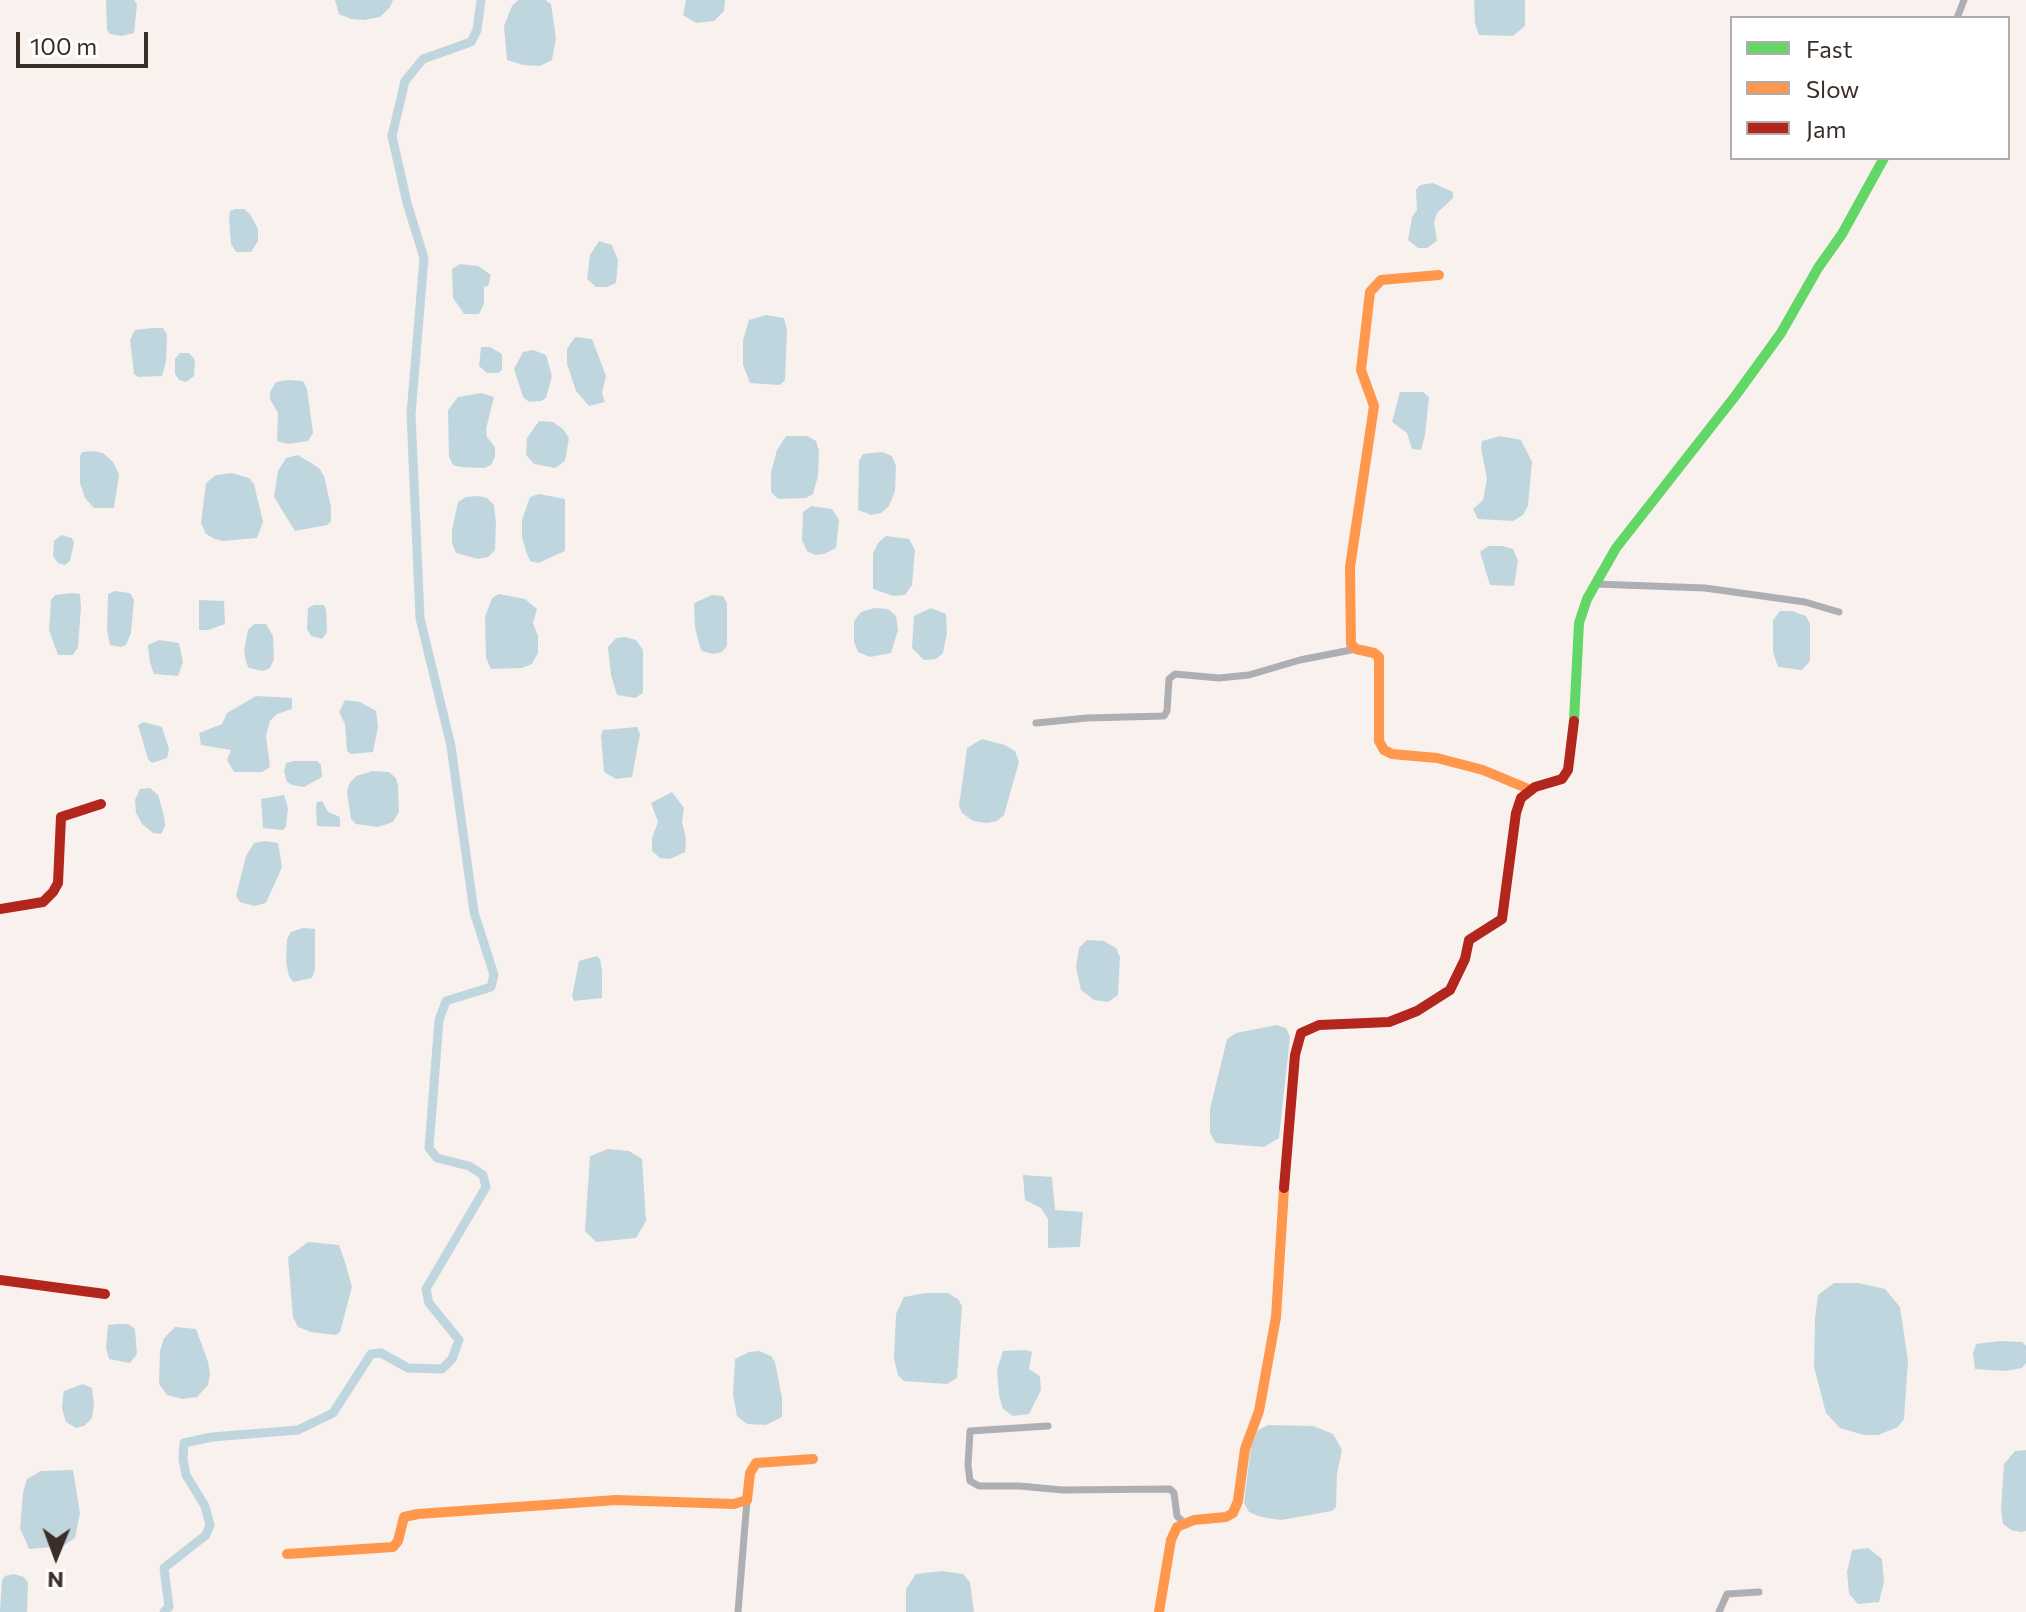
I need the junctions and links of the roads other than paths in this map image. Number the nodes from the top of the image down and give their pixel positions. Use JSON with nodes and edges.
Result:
{"nodes":[{"id":1,"x":1883,"y":160,"type":"edge"},
{"id":2,"x":1439,"y":275,"type":"dead end"},
{"id":3,"x":1595,"y":584,"type":"junction"},
{"id":4,"x":1839,"y":612,"type":"dead end"},
{"id":5,"x":1356,"y":649,"type":"junction"},
{"id":6,"x":1036,"y":723,"type":"dead end"},
{"id":7,"x":1531,"y":790,"type":"junction"},
{"id":8,"x":101,"y":804,"type":"dead end"},
{"id":9,"x":0,"y":909,"type":"edge"},
{"id":10,"x":0,"y":1280,"type":"edge"},
{"id":11,"x":105,"y":1294,"type":"dead end"},
{"id":12,"x":1048,"y":1426,"type":"dead end"},
{"id":13,"x":813,"y":1459,"type":"dead end"},
{"id":14,"x":747,"y":1500,"type":"junction"},
{"id":15,"x":1184,"y":1523,"type":"junction"},
{"id":16,"x":287,"y":1554,"type":"dead end"},
{"id":17,"x":1759,"y":1592,"type":"dead end"},
{"id":18,"x":738,"y":1612,"type":"edge"},
{"id":19,"x":1159,"y":1612,"type":"edge"},
{"id":20,"x":1719,"y":1612,"type":"edge"}],
"edges":[{"from":1,"to":3,"type":"street"},
{"from":2,"to":5,"type":"street"},
{"from":3,"to":4,"type":"street"},
{"from":3,"to":7,"type":"street"},
{"from":5,"to":6,"type":"street"},
{"from":5,"to":7,"type":"street"},
{"from":7,"to":15,"type":"street"},
{"from":8,"to":9,"type":"street"},
{"from":10,"to":11,"type":"street"},
{"from":12,"to":15,"type":"street"},
{"from":13,"to":14,"type":"street"},
{"from":14,"to":16,"type":"street"},
{"from":14,"to":18,"type":"street"},
{"from":15,"to":19,"type":"street"},
{"from":17,"to":20,"type":"street"}]}
